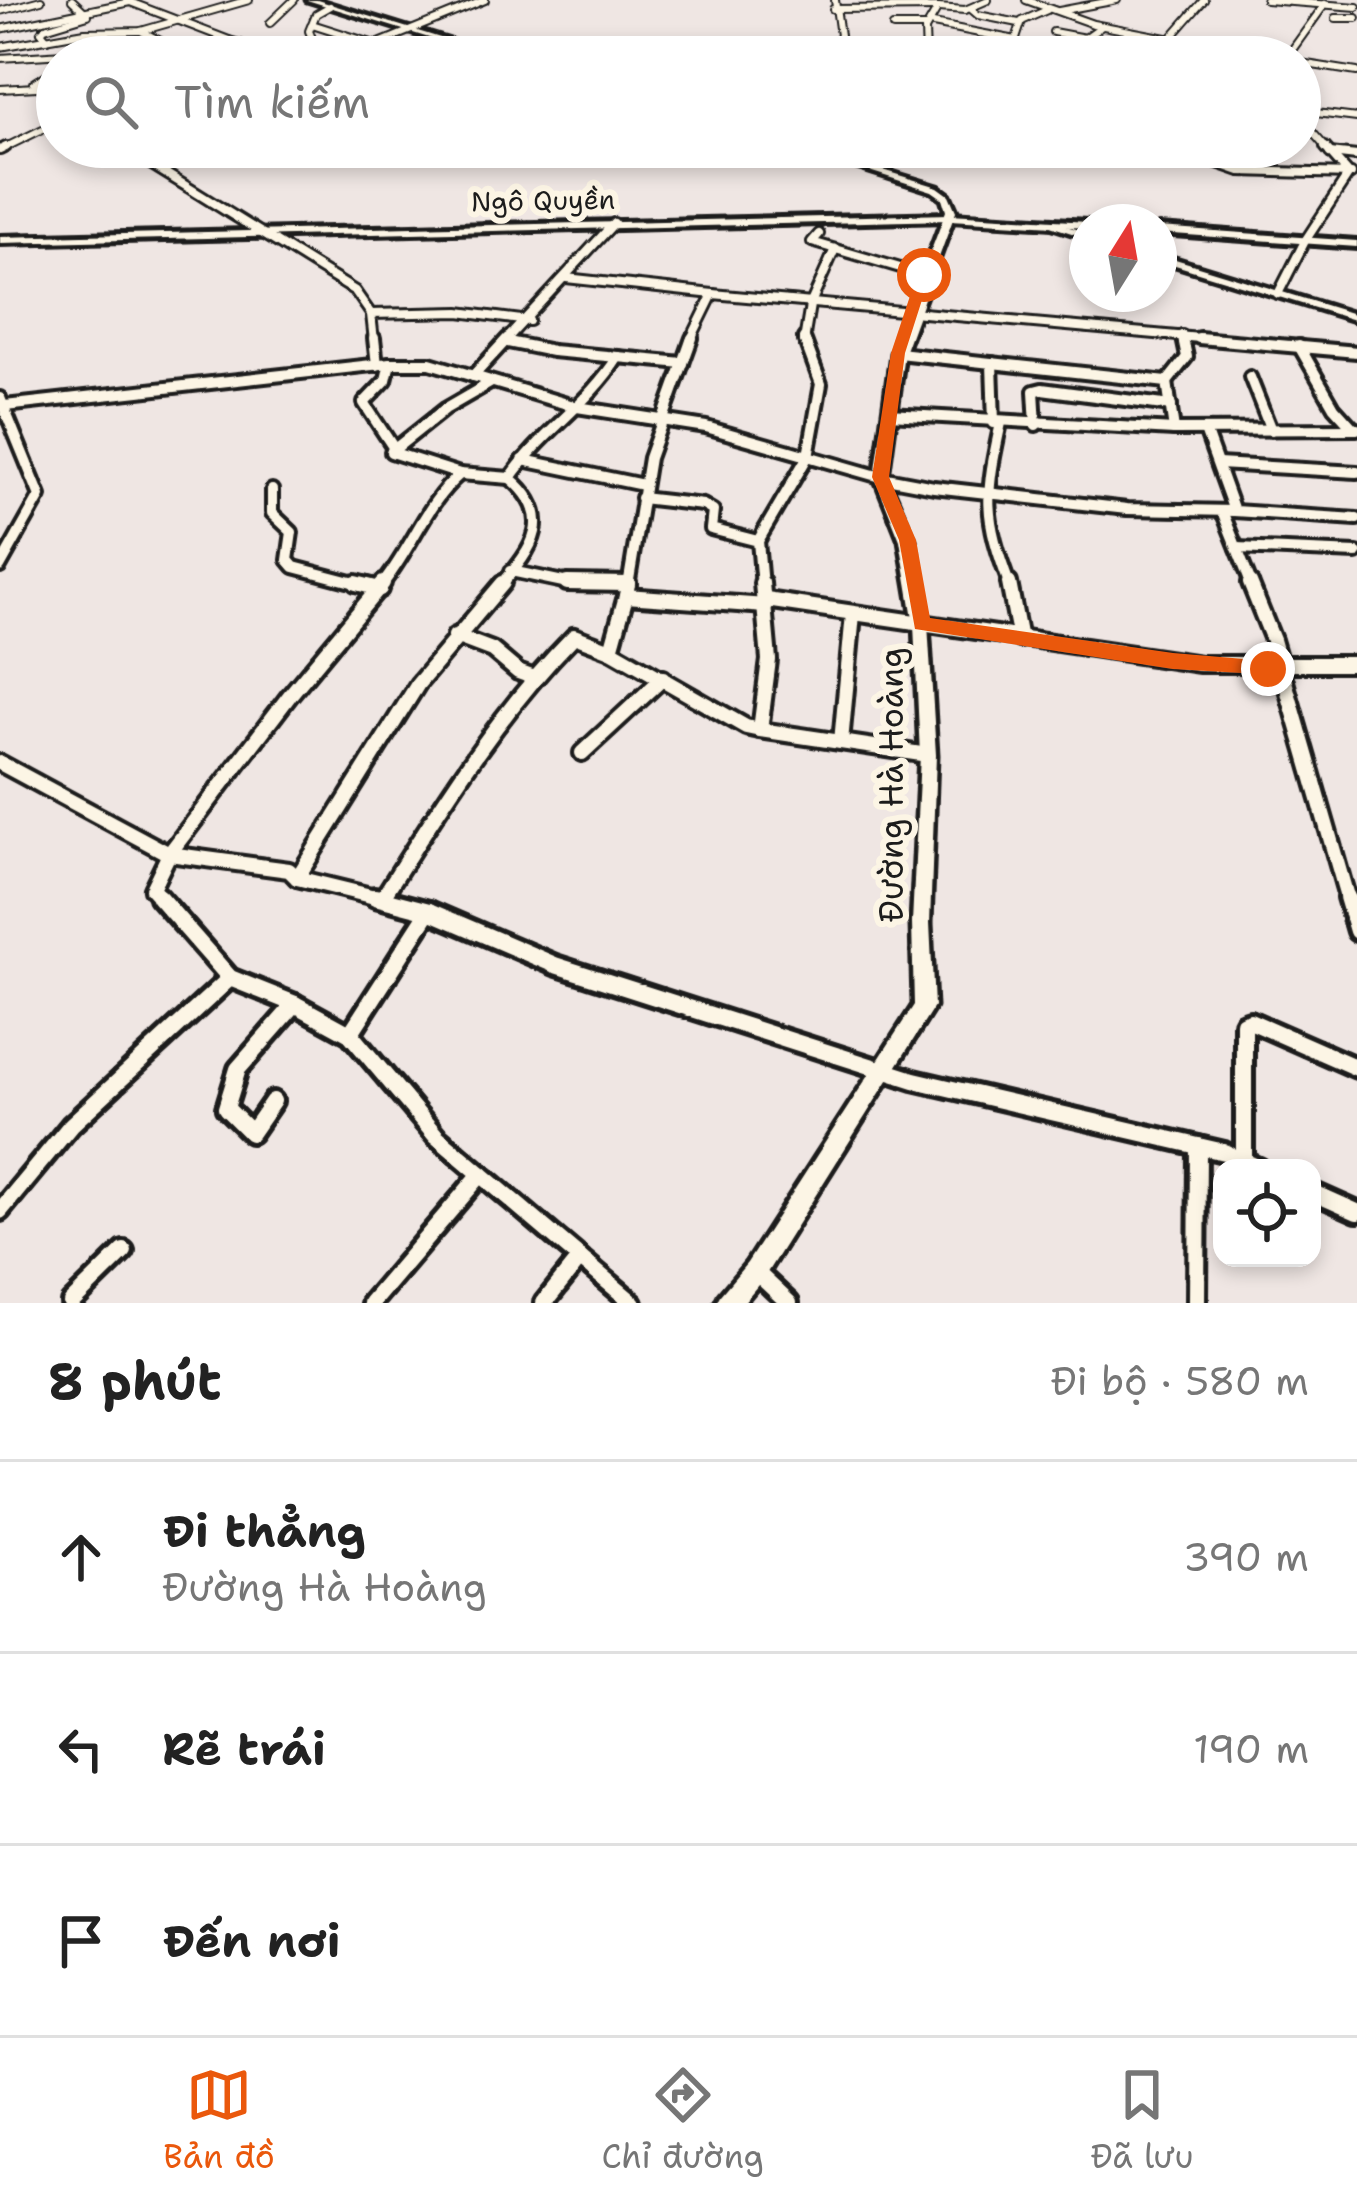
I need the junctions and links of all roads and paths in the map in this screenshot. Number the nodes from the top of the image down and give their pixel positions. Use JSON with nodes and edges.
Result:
{"nodes":[{"id":1,"x":41,"y":0,"type":"edge"},
{"id":2,"x":72,"y":0,"type":"edge"},
{"id":3,"x":143,"y":0,"type":"edge"},
{"id":4,"x":247,"y":0,"type":"edge"},
{"id":5,"x":294,"y":0,"type":"edge"},
{"id":6,"x":310,"y":0,"type":"edge"},
{"id":7,"x":485,"y":0,"type":"edge"},
{"id":8,"x":988,"y":0,"type":"edge"},
{"id":9,"x":1027,"y":0,"type":"edge"},
{"id":10,"x":1117,"y":0,"type":"edge"},
{"id":11,"x":1204,"y":0,"type":"edge"},
{"id":12,"x":1266,"y":0,"type":"edge"},
{"id":13,"x":128,"y":1,"type":"edge"},
{"id":14,"x":1326,"y":3,"type":"edge"},
{"id":15,"x":834,"y":5,"type":"edge"},
{"id":16,"x":932,"y":5,"type":"edge"},
{"id":17,"x":330,"y":6,"type":"junction"},
{"id":18,"x":1357,"y":7,"type":"edge"},
{"id":19,"x":872,"y":8,"type":"junction"},
{"id":20,"x":970,"y":9,"type":"junction"},
{"id":21,"x":0,"y":11,"type":"edge"},
{"id":22,"x":1051,"y":11,"type":"junction"},
{"id":23,"x":85,"y":12,"type":"junction"},
{"id":24,"x":1336,"y":18,"type":"dead end"},
{"id":25,"x":1356,"y":19,"type":"edge"},
{"id":26,"x":175,"y":20,"type":"junction"},
{"id":27,"x":26,"y":21,"type":"junction"},
{"id":28,"x":884,"y":21,"type":"dead end"},
{"id":29,"x":270,"y":23,"type":"dead end"},
{"id":30,"x":1019,"y":23,"type":"junction"},
{"id":31,"x":312,"y":24,"type":"junction"},
{"id":32,"x":929,"y":25,"type":"junction"},
{"id":33,"x":1102,"y":26,"type":"junction"},
{"id":34,"x":893,"y":27,"type":"dead end"},
{"id":35,"x":45,"y":28,"type":"junction"},
{"id":36,"x":141,"y":31,"type":"junction"},
{"id":37,"x":416,"y":31,"type":"junction"},
{"id":38,"x":1053,"y":32,"type":"dead end"},
{"id":39,"x":0,"y":33,"type":"edge"},
{"id":40,"x":77,"y":33,"type":"junction"},
{"id":41,"x":112,"y":35,"type":"joint"},
{"id":42,"x":42,"y":36,"type":"edge"},
{"id":43,"x":67,"y":36,"type":"edge"},
{"id":44,"x":151,"y":36,"type":"edge"},
{"id":45,"x":219,"y":36,"type":"edge"},
{"id":46,"x":311,"y":36,"type":"edge"},
{"id":47,"x":350,"y":36,"type":"edge"},
{"id":48,"x":402,"y":36,"type":"edge"},
{"id":49,"x":432,"y":36,"type":"edge"},
{"id":50,"x":838,"y":36,"type":"edge"},
{"id":51,"x":928,"y":36,"type":"edge"},
{"id":52,"x":993,"y":36,"type":"edge"},
{"id":53,"x":1017,"y":36,"type":"edge"},
{"id":54,"x":1074,"y":36,"type":"edge"},
{"id":55,"x":1087,"y":36,"type":"edge"},
{"id":56,"x":1151,"y":36,"type":"edge"},
{"id":57,"x":1173,"y":36,"type":"edge"},
{"id":58,"x":1302,"y":36,"type":"edge"},
{"id":59,"x":36,"y":44,"type":"edge"},
{"id":60,"x":0,"y":47,"type":"edge"},
{"id":61,"x":35,"y":56,"type":"edge"},
{"id":62,"x":1,"y":58,"type":"edge"},
{"id":63,"x":1321,"y":66,"type":"edge"},
{"id":64,"x":1357,"y":71,"type":"edge"},
{"id":65,"x":36,"y":87,"type":"edge"},
{"id":66,"x":0,"y":89,"type":"edge"},
{"id":67,"x":1321,"y":118,"type":"edge"},
{"id":68,"x":1357,"y":118,"type":"edge"},
{"id":69,"x":36,"y":132,"type":"edge"},
{"id":70,"x":1321,"y":145,"type":"edge"},
{"id":71,"x":0,"y":150,"type":"edge"},
{"id":72,"x":1329,"y":153,"type":"junction"},
{"id":73,"x":1357,"y":156,"type":"edge"},
{"id":74,"x":156,"y":168,"type":"edge"},
{"id":75,"x":866,"y":168,"type":"edge"},
{"id":76,"x":1231,"y":168,"type":"edge"},
{"id":77,"x":1353,"y":174,"type":"edge"},
{"id":78,"x":949,"y":221,"type":"junction"},
{"id":79,"x":1069,"y":227,"type":"edge"},
{"id":80,"x":612,"y":228,"type":"junction"},
{"id":81,"x":1069,"y":230,"type":"edge"},
{"id":82,"x":819,"y":234,"type":"dead end"},
{"id":83,"x":1177,"y":235,"type":"edge"},
{"id":84,"x":268,"y":236,"type":"junction"},
{"id":85,"x":0,"y":242,"type":"edge"},
{"id":86,"x":1304,"y":244,"type":"junction"},
{"id":87,"x":1357,"y":248,"type":"edge"},
{"id":88,"x":835,"y":249,"type":"junction"},
{"id":89,"x":1177,"y":263,"type":"edge"},
{"id":90,"x":924,"y":275,"type":"junction"},
{"id":91,"x":566,"y":278,"type":"junction"},
{"id":92,"x":712,"y":293,"type":"junction"},
{"id":93,"x":1277,"y":294,"type":"junction"},
{"id":94,"x":811,"y":301,"type":"junction"},
{"id":95,"x":912,"y":309,"type":"junction"},
{"id":96,"x":371,"y":314,"type":"junction"},
{"id":97,"x":1357,"y":318,"type":"edge"},
{"id":98,"x":529,"y":321,"type":"junction"},
{"id":99,"x":1182,"y":335,"type":"junction"},
{"id":100,"x":508,"y":342,"type":"junction"},
{"id":101,"x":1299,"y":346,"type":"junction"},
{"id":102,"x":1357,"y":352,"type":"edge"},
{"id":103,"x":898,"y":353,"type":"junction"},
{"id":104,"x":618,"y":357,"type":"junction"},
{"id":105,"x":683,"y":363,"type":"junction"},
{"id":106,"x":992,"y":363,"type":"junction"},
{"id":107,"x":384,"y":364,"type":"junction"},
{"id":108,"x":473,"y":376,"type":"junction"},
{"id":109,"x":1250,"y":376,"type":"dead end"},
{"id":110,"x":1167,"y":382,"type":"junction"},
{"id":111,"x":490,"y":383,"type":"junction"},
{"id":112,"x":2,"y":402,"type":"edge"},
{"id":113,"x":1171,"y":406,"type":"junction"},
{"id":114,"x":577,"y":407,"type":"junction"},
{"id":115,"x":890,"y":415,"type":"junction"},
{"id":116,"x":664,"y":421,"type":"junction"},
{"id":117,"x":998,"y":423,"type":"junction"},
{"id":118,"x":1036,"y":424,"type":"junction"},
{"id":119,"x":1355,"y":429,"type":"edge"},
{"id":120,"x":1174,"y":430,"type":"junction"},
{"id":121,"x":1205,"y":430,"type":"junction"},
{"id":122,"x":1270,"y":430,"type":"junction"},
{"id":123,"x":394,"y":447,"type":"junction"},
{"id":124,"x":808,"y":456,"type":"junction"},
{"id":125,"x":523,"y":460,"type":"junction"},
{"id":126,"x":1218,"y":464,"type":"junction"},
{"id":127,"x":1357,"y":472,"type":"edge"},
{"id":128,"x":460,"y":474,"type":"junction"},
{"id":129,"x":881,"y":477,"type":"junction"},
{"id":130,"x":510,"y":478,"type":"junction"},
{"id":131,"x":272,"y":490,"type":"dead end"},
{"id":132,"x":642,"y":492,"type":"junction"},
{"id":133,"x":986,"y":493,"type":"junction"},
{"id":134,"x":1228,"y":511,"type":"junction"},
{"id":135,"x":1357,"y":519,"type":"edge"},
{"id":136,"x":758,"y":541,"type":"junction"},
{"id":137,"x":1237,"y":548,"type":"junction"},
{"id":138,"x":1357,"y":553,"type":"edge"},
{"id":139,"x":0,"y":567,"type":"edge"},
{"id":140,"x":511,"y":571,"type":"junction"},
{"id":141,"x":380,"y":589,"type":"junction"},
{"id":142,"x":627,"y":590,"type":"junction"},
{"id":143,"x":766,"y":603,"type":"junction"},
{"id":144,"x":854,"y":614,"type":"junction"},
{"id":145,"x":921,"y":624,"type":"junction"},
{"id":146,"x":455,"y":636,"type":"junction"},
{"id":147,"x":1020,"y":639,"type":"junction"},
{"id":148,"x":611,"y":650,"type":"junction"},
{"id":149,"x":1357,"y":664,"type":"edge"},
{"id":150,"x":1281,"y":665,"type":"junction"},
{"id":151,"x":532,"y":677,"type":"junction"},
{"id":152,"x":663,"y":678,"type":"junction"},
{"id":153,"x":760,"y":730,"type":"junction"},
{"id":154,"x":841,"y":742,"type":"junction"},
{"id":155,"x":583,"y":753,"type":"dead end"},
{"id":156,"x":928,"y":755,"type":"junction"},
{"id":157,"x":0,"y":763,"type":"edge"},
{"id":158,"x":169,"y":854,"type":"junction"},
{"id":159,"x":297,"y":878,"type":"junction"},
{"id":160,"x":383,"y":897,"type":"junction"},
{"id":161,"x":429,"y":911,"type":"junction"},
{"id":162,"x":1357,"y":932,"type":"edge"},
{"id":163,"x":230,"y":978,"type":"junction"},
{"id":164,"x":295,"y":1004,"type":"junction"},
{"id":165,"x":350,"y":1034,"type":"junction"},
{"id":166,"x":1357,"y":1068,"type":"edge"},
{"id":167,"x":882,"y":1070,"type":"junction"},
{"id":168,"x":273,"y":1101,"type":"dead end"},
{"id":169,"x":1198,"y":1146,"type":"junction"},
{"id":170,"x":1234,"y":1159,"type":"edge"},
{"id":171,"x":1251,"y":1159,"type":"edge"},
{"id":172,"x":482,"y":1174,"type":"junction"},
{"id":173,"x":1321,"y":1196,"type":"edge"},
{"id":174,"x":0,"y":1210,"type":"edge"},
{"id":175,"x":1357,"y":1212,"type":"edge"},
{"id":176,"x":124,"y":1251,"type":"dead end"},
{"id":177,"x":580,"y":1258,"type":"junction"},
{"id":178,"x":754,"y":1271,"type":"junction"},
{"id":179,"x":71,"y":1303,"type":"edge"},
{"id":180,"x":371,"y":1303,"type":"edge"},
{"id":181,"x":544,"y":1303,"type":"edge"},
{"id":182,"x":633,"y":1303,"type":"edge"},
{"id":183,"x":728,"y":1303,"type":"edge"},
{"id":184,"x":789,"y":1303,"type":"edge"},
{"id":185,"x":1197,"y":1303,"type":"edge"}],
"edges":[{"from":1,"to":21,"type":"street"},
{"from":2,"to":23,"type":"street"},
{"from":3,"to":13,"type":"street"},
{"from":4,"to":26,"type":"street"},
{"from":5,"to":29,"type":"street"},
{"from":6,"to":17,"type":"street"},
{"from":7,"to":37,"type":"street"},
{"from":8,"to":20,"type":"street"},
{"from":9,"to":22,"type":"street"},
{"from":10,"to":22,"type":"street"},
{"from":11,"to":57,"type":"street"},
{"from":12,"to":14,"type":"street"},
{"from":13,"to":23,"type":"street"},
{"from":13,"to":26,"type":"street"},
{"from":14,"to":18,"type":"street"},
{"from":14,"to":58,"type":"street"},
{"from":15,"to":19,"type":"street"},
{"from":15,"to":50,"type":"street"},
{"from":16,"to":19,"type":"street"},
{"from":16,"to":20,"type":"street"},
{"from":16,"to":32,"type":"street"},
{"from":17,"to":31,"type":"street"},
{"from":17,"to":37,"type":"street"},
{"from":19,"to":28,"type":"street"},
{"from":20,"to":30,"type":"street"},
{"from":22,"to":30,"type":"street"},
{"from":22,"to":33,"type":"street"},
{"from":23,"to":27,"type":"street"},
{"from":23,"to":35,"type":"street"},
{"from":23,"to":40,"type":"street"},
{"from":24,"to":25,"type":"street"},
{"from":26,"to":36,"type":"street"},
{"from":26,"to":45,"type":"street"},
{"from":27,"to":35,"type":"street"},
{"from":27,"to":39,"type":"street"},
{"from":30,"to":53,"type":"street"},
{"from":31,"to":46,"type":"street"},
{"from":31,"to":47,"type":"street"},
{"from":32,"to":34,"type":"street"},
{"from":32,"to":51,"type":"street"},
{"from":32,"to":52,"type":"street"},
{"from":33,"to":55,"type":"street"},
{"from":33,"to":56,"type":"street"},
{"from":35,"to":42,"type":"street"},
{"from":36,"to":41,"type":"street"},
{"from":36,"to":44,"type":"street"},
{"from":37,"to":48,"type":"street"},
{"from":37,"to":49,"type":"street"},
{"from":38,"to":54,"type":"street"},
{"from":40,"to":41,"type":"street"},
{"from":40,"to":43,"type":"street"},
{"from":59,"to":60,"type":"street"},
{"from":61,"to":62,"type":"street"},
{"from":63,"to":64,"type":"street"},
{"from":65,"to":66,"type":"street"},
{"from":67,"to":68,"type":"street"},
{"from":69,"to":71,"type":"street"},
{"from":70,"to":72,"type":"street"},
{"from":72,"to":73,"type":"street"},
{"from":72,"to":77,"type":"street"},
{"from":74,"to":84,"type":"street"},
{"from":75,"to":78,"type":"street"},
{"from":76,"to":77,"type":"street"},
{"from":77,"to":86,"type":"street"},
{"from":78,"to":79,"type":"main road","name":"Ngô Quyền"},
{"from":78,"to":80,"type":"main road","name":"Ngô Quyền"},
{"from":78,"to":81,"type":"main road","name":"Ngô Quyền"},
{"from":78,"to":90,"type":"street"},
{"from":80,"to":84,"type":"main road","name":"Ngô Quyền"},
{"from":80,"to":91,"type":"street"},
{"from":82,"to":88,"type":"street"},
{"from":83,"to":86,"type":"main road"},
{"from":84,"to":85,"type":"main road","name":"Ngô Quyền"},
{"from":84,"to":96,"type":"street"},
{"from":86,"to":87,"type":"main road"},
{"from":86,"to":93,"type":"street"},
{"from":88,"to":90,"type":"street"},
{"from":88,"to":94,"type":"street"},
{"from":89,"to":93,"type":"street"},
{"from":90,"to":95,"type":"street"},
{"from":91,"to":92,"type":"street"},
{"from":91,"to":98,"type":"street"},
{"from":92,"to":94,"type":"street"},
{"from":92,"to":105,"type":"street"},
{"from":93,"to":97,"type":"street"},
{"from":94,"to":95,"type":"street"},
{"from":94,"to":124,"type":"street"},
{"from":95,"to":99,"type":"street"},
{"from":95,"to":103,"type":"street"},
{"from":96,"to":98,"type":"street"},
{"from":96,"to":107,"type":"street"},
{"from":98,"to":100,"type":"street"},
{"from":99,"to":101,"type":"street"},
{"from":99,"to":110,"type":"street"},
{"from":100,"to":104,"type":"street"},
{"from":100,"to":108,"type":"street"},
{"from":101,"to":102,"type":"street"},
{"from":101,"to":119,"type":"street"},
{"from":103,"to":106,"type":"street"},
{"from":103,"to":115,"type":"street"},
{"from":104,"to":105,"type":"street"},
{"from":104,"to":114,"type":"street"},
{"from":105,"to":116,"type":"street"},
{"from":106,"to":110,"type":"street"},
{"from":106,"to":117,"type":"street"},
{"from":107,"to":108,"type":"street"},
{"from":107,"to":112,"type":"street"},
{"from":107,"to":123,"type":"street"},
{"from":108,"to":111,"type":"street"},
{"from":109,"to":122,"type":"street"},
{"from":110,"to":113,"type":"street"},
{"from":111,"to":114,"type":"street"},
{"from":111,"to":123,"type":"street"},
{"from":112,"to":139,"type":"street"},
{"from":113,"to":118,"type":"street"},
{"from":113,"to":120,"type":"street"},
{"from":114,"to":116,"type":"street"},
{"from":114,"to":125,"type":"street"},
{"from":115,"to":117,"type":"street"},
{"from":115,"to":129,"type":"street"},
{"from":116,"to":124,"type":"street"},
{"from":116,"to":132,"type":"street"},
{"from":117,"to":118,"type":"street"},
{"from":117,"to":133,"type":"street"},
{"from":118,"to":120,"type":"street"},
{"from":119,"to":122,"type":"street"},
{"from":120,"to":121,"type":"street"},
{"from":121,"to":122,"type":"street"},
{"from":121,"to":126,"type":"street"},
{"from":123,"to":128,"type":"street"},
{"from":124,"to":129,"type":"street"},
{"from":124,"to":136,"type":"street"},
{"from":125,"to":130,"type":"street"},
{"from":125,"to":132,"type":"street"},
{"from":126,"to":127,"type":"street"},
{"from":126,"to":134,"type":"street"},
{"from":128,"to":130,"type":"street"},
{"from":128,"to":141,"type":"street"},
{"from":129,"to":133,"type":"street"},
{"from":129,"to":145,"type":"street","name":"Đường Hà Hoàng"},
{"from":130,"to":140,"type":"street"},
{"from":131,"to":141,"type":"street"},
{"from":132,"to":136,"type":"street"},
{"from":132,"to":142,"type":"street"},
{"from":133,"to":134,"type":"street"},
{"from":133,"to":147,"type":"street"},
{"from":134,"to":135,"type":"street"},
{"from":134,"to":137,"type":"street"},
{"from":136,"to":143,"type":"street"},
{"from":137,"to":138,"type":"street"},
{"from":137,"to":150,"type":"street"},
{"from":140,"to":142,"type":"street"},
{"from":140,"to":146,"type":"street"},
{"from":141,"to":158,"type":"street"},
{"from":142,"to":143,"type":"street"},
{"from":142,"to":148,"type":"street"},
{"from":143,"to":144,"type":"street"},
{"from":143,"to":153,"type":"street"},
{"from":144,"to":145,"type":"street"},
{"from":144,"to":154,"type":"street"},
{"from":145,"to":147,"type":"street"},
{"from":145,"to":156,"type":"street","name":"Đường Hà Hoàng"},
{"from":146,"to":151,"type":"street"},
{"from":146,"to":159,"type":"street"},
{"from":147,"to":150,"type":"street"},
{"from":148,"to":151,"type":"street"},
{"from":148,"to":152,"type":"street"},
{"from":149,"to":150,"type":"street"},
{"from":150,"to":162,"type":"street"},
{"from":151,"to":160,"type":"street"},
{"from":152,"to":153,"type":"street"},
{"from":152,"to":155,"type":"street"},
{"from":153,"to":154,"type":"street"},
{"from":154,"to":156,"type":"street"},
{"from":156,"to":167,"type":"street","name":"Đường Hà Hoàng"},
{"from":157,"to":158,"type":"street"},
{"from":158,"to":159,"type":"street"},
{"from":158,"to":163,"type":"street"},
{"from":159,"to":160,"type":"street"},
{"from":160,"to":161,"type":"street"},
{"from":161,"to":165,"type":"street"},
{"from":161,"to":167,"type":"street"},
{"from":163,"to":164,"type":"street"},
{"from":163,"to":174,"type":"street"},
{"from":164,"to":165,"type":"street"},
{"from":164,"to":168,"type":"street"},
{"from":165,"to":172,"type":"street"},
{"from":166,"to":171,"type":"street"},
{"from":167,"to":169,"type":"street"},
{"from":167,"to":178,"type":"street","name":"Đường Hà Hoàng"},
{"from":169,"to":170,"type":"street"},
{"from":169,"to":185,"type":"street"},
{"from":172,"to":177,"type":"street"},
{"from":172,"to":180,"type":"street"},
{"from":173,"to":175,"type":"street"},
{"from":176,"to":179,"type":"street"},
{"from":177,"to":181,"type":"street"},
{"from":177,"to":182,"type":"street"},
{"from":178,"to":183,"type":"street","name":"Đường Hà Hoàng"},
{"from":178,"to":184,"type":"street"}]}
